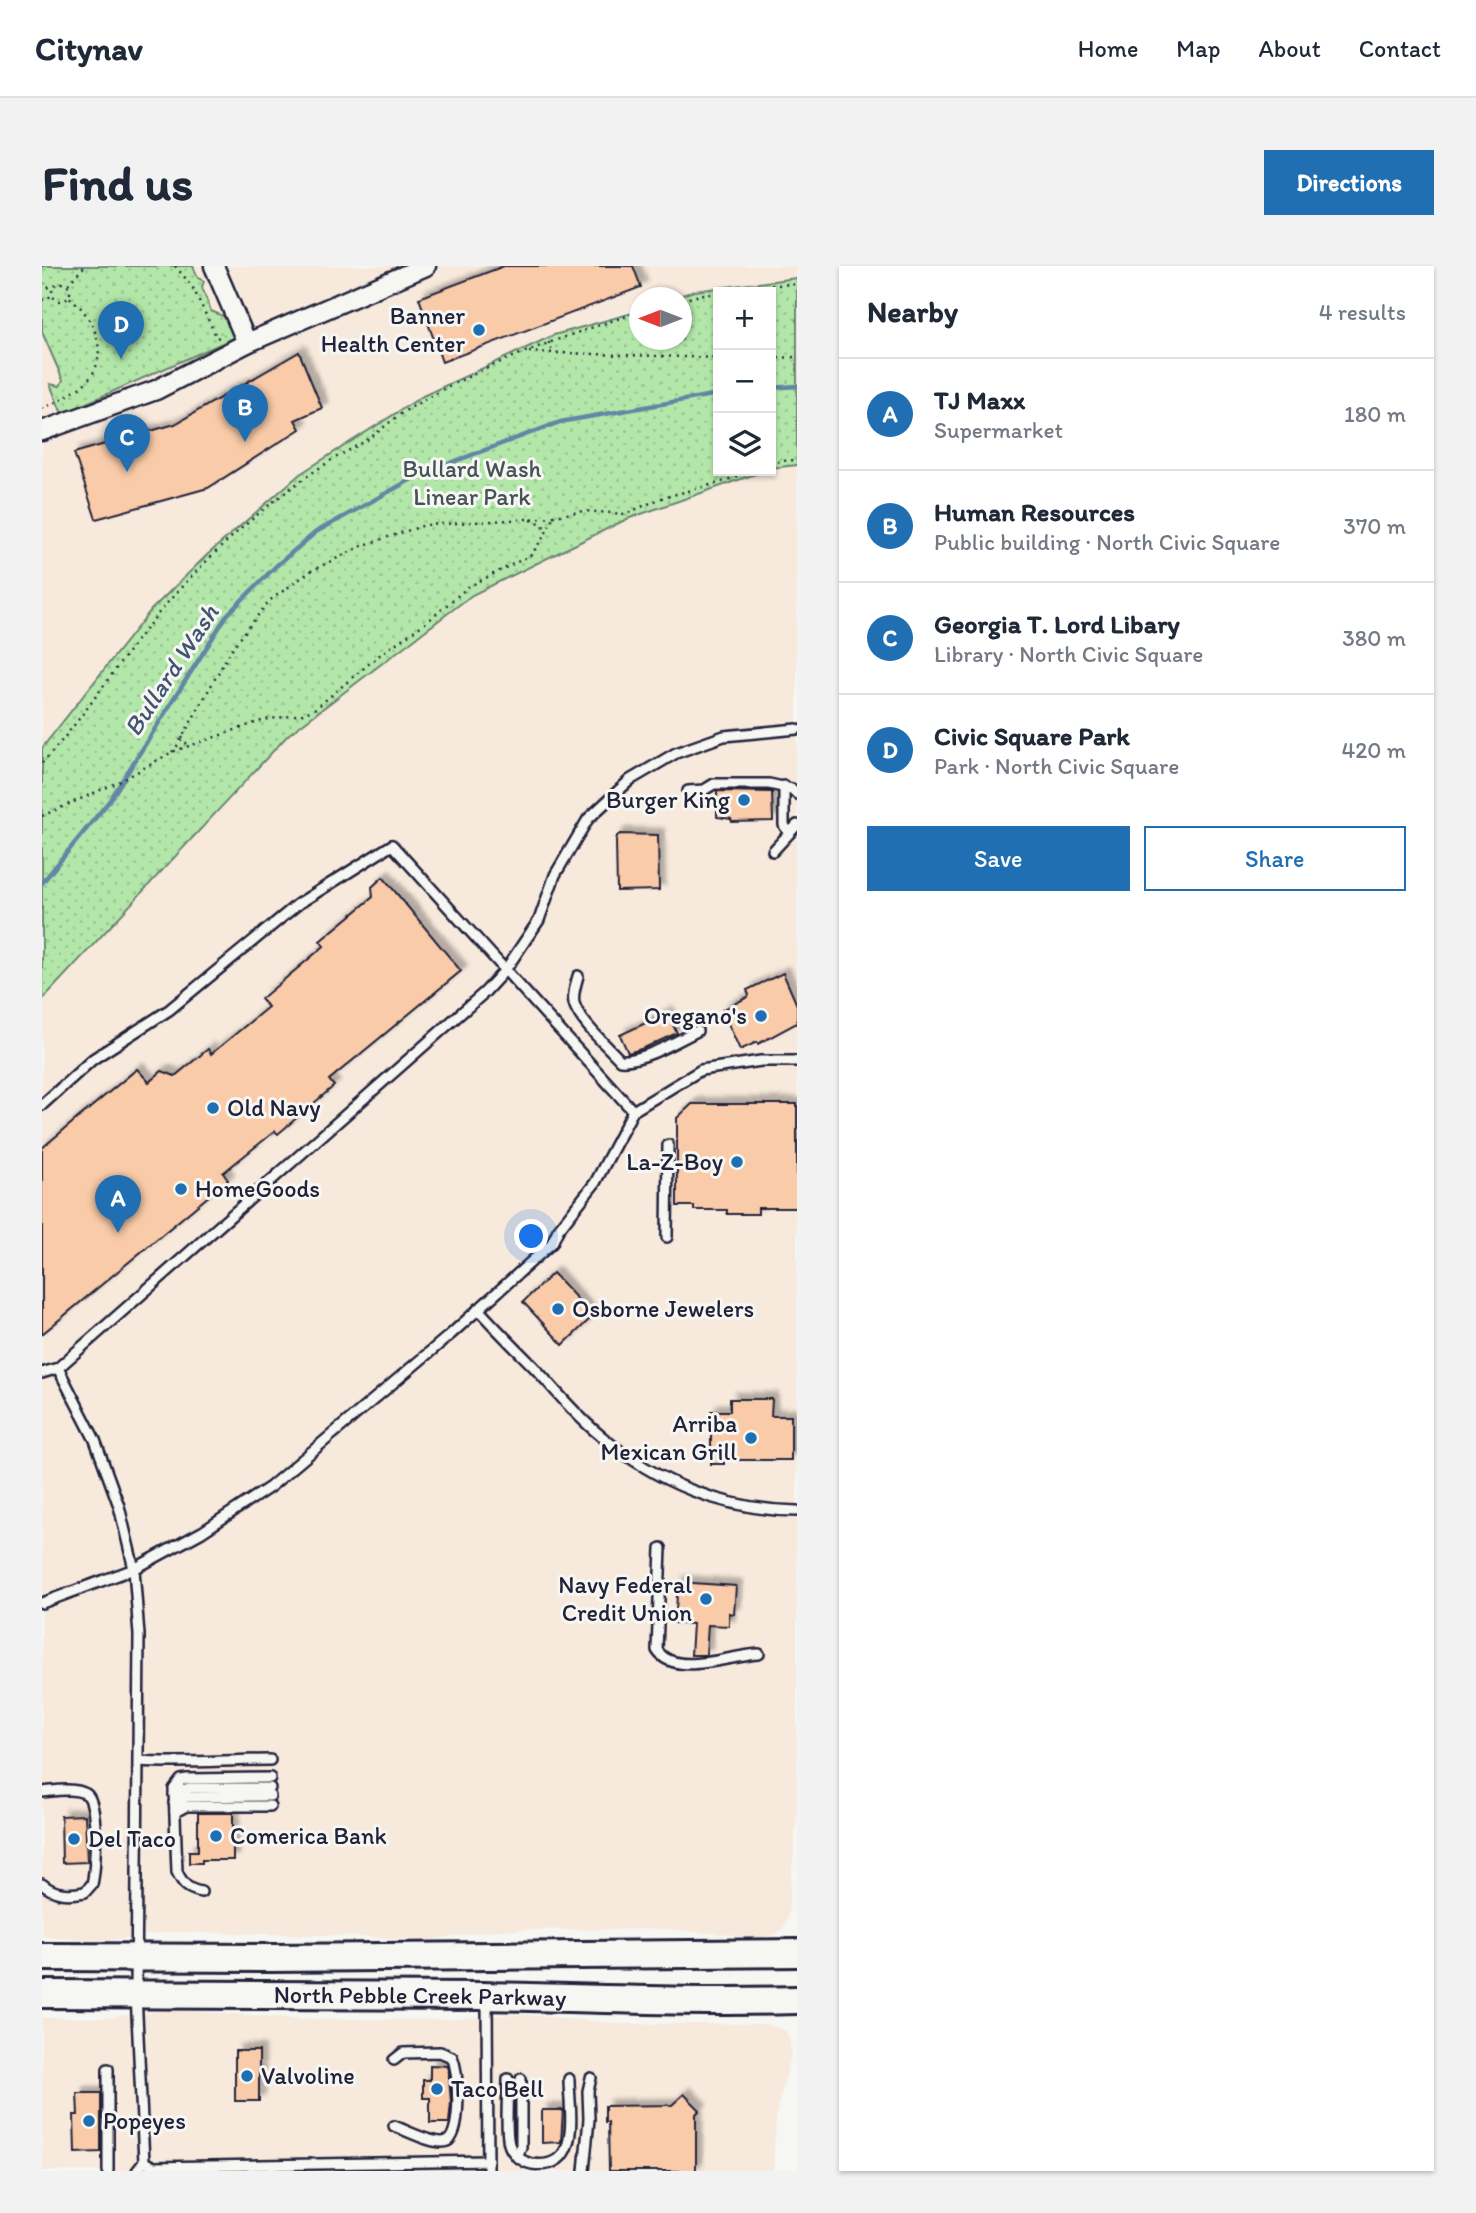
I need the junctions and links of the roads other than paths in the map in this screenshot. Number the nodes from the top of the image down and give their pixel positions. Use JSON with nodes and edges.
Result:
{"nodes":[{"id":1,"x":214,"y":266,"type":"edge"},
{"id":2,"x":426,"y":266,"type":"edge"},
{"id":3,"x":247,"y":343,"type":"junction"},
{"id":4,"x":42,"y":431,"type":"edge"},
{"id":5,"x":797,"y":729,"type":"edge"},
{"id":6,"x":783,"y":786,"type":"junction"},
{"id":7,"x":688,"y":791,"type":"dead end"},
{"id":8,"x":797,"y":794,"type":"edge"},
{"id":9,"x":797,"y":825,"type":"edge"},
{"id":10,"x":789,"y":833,"type":"junction"},
{"id":11,"x":773,"y":851,"type":"dead end"},
{"id":12,"x":506,"y":969,"type":"junction"},
{"id":13,"x":578,"y":976,"type":"dead end"},
{"id":14,"x":697,"y":1031,"type":"dead end"},
{"id":15,"x":797,"y":1062,"type":"edge"},
{"id":16,"x":42,"y":1105,"type":"edge"},
{"id":17,"x":633,"y":1111,"type":"junction"},
{"id":18,"x":668,"y":1145,"type":"dead end"},
{"id":19,"x":667,"y":1237,"type":"dead end"},
{"id":20,"x":478,"y":1309,"type":"junction"},
{"id":21,"x":58,"y":1368,"type":"junction"},
{"id":22,"x":42,"y":1373,"type":"edge"},
{"id":23,"x":797,"y":1511,"type":"edge"},
{"id":24,"x":661,"y":1548,"type":"dead end"},
{"id":25,"x":134,"y":1569,"type":"junction"},
{"id":26,"x":42,"y":1603,"type":"edge"},
{"id":27,"x":759,"y":1654,"type":"dead end"},
{"id":28,"x":270,"y":1760,"type":"dead end"},
{"id":29,"x":139,"y":1761,"type":"junction"},
{"id":30,"x":42,"y":1792,"type":"edge"},
{"id":31,"x":174,"y":1803,"type":"junction"},
{"id":32,"x":42,"y":1884,"type":"edge"},
{"id":33,"x":201,"y":1892,"type":"dead end"},
{"id":34,"x":797,"y":1953,"type":"edge"},
{"id":35,"x":42,"y":1957,"type":"edge"},
{"id":36,"x":136,"y":1958,"type":"junction"},
{"id":37,"x":42,"y":1994,"type":"edge"},
{"id":38,"x":136,"y":1994,"type":"junction"},
{"id":39,"x":487,"y":1996,"type":"junction"},
{"id":40,"x":797,"y":2000,"type":"edge"},
{"id":41,"x":394,"y":2060,"type":"dead end"},
{"id":42,"x":107,"y":2069,"type":"dead end"},
{"id":43,"x":591,"y":2078,"type":"dead end"},
{"id":44,"x":508,"y":2079,"type":"dead end"},
{"id":45,"x":521,"y":2079,"type":"dead end"},
{"id":46,"x":569,"y":2079,"type":"dead end"},
{"id":47,"x":394,"y":2126,"type":"dead end"},
{"id":48,"x":517,"y":2157,"type":"junction"},
{"id":49,"x":144,"y":2162,"type":"junction"},
{"id":50,"x":488,"y":2166,"type":"edge"},
{"id":51,"x":108,"y":2171,"type":"edge"},
{"id":52,"x":137,"y":2171,"type":"edge"},
{"id":53,"x":584,"y":2171,"type":"edge"}],
"edges":[{"from":1,"to":3,"type":"street"},
{"from":2,"to":3,"type":"street"},
{"from":3,"to":4,"type":"street"},
{"from":5,"to":12,"type":"lane"},
{"from":6,"to":7,"type":"lane"},
{"from":6,"to":8,"type":"lane"},
{"from":6,"to":10,"type":"lane"},
{"from":9,"to":10,"type":"lane"},
{"from":10,"to":11,"type":"lane"},
{"from":12,"to":16,"type":"lane"},
{"from":12,"to":17,"type":"lane"},
{"from":12,"to":21,"type":"lane"},
{"from":13,"to":14,"type":"lane"},
{"from":15,"to":17,"type":"lane"},
{"from":17,"to":20,"type":"lane"},
{"from":18,"to":19,"type":"lane"},
{"from":20,"to":23,"type":"lane"},
{"from":20,"to":25,"type":"lane"},
{"from":21,"to":22,"type":"lane"},
{"from":21,"to":25,"type":"lane"},
{"from":24,"to":27,"type":"lane"},
{"from":25,"to":26,"type":"lane"},
{"from":25,"to":29,"type":"lane"},
{"from":28,"to":29,"type":"lane"},
{"from":29,"to":36,"type":"lane"},
{"from":30,"to":32,"type":"lane"},
{"from":31,"to":31,"type":"lane"},
{"from":31,"to":33,"type":"lane"},
{"from":34,"to":36,"type":"main road","name":"North Pebble Creek Parkway"},
{"from":35,"to":36,"type":"main road","name":"North Pebble Creek Parkway"},
{"from":36,"to":38,"type":"lane"},
{"from":37,"to":38,"type":"main road","name":"North Pebble Creek Parkway"},
{"from":38,"to":39,"type":"main road","name":"North Pebble Creek Parkway"},
{"from":38,"to":49,"type":"lane"},
{"from":39,"to":40,"type":"main road","name":"North Pebble Creek Parkway"},
{"from":39,"to":50,"type":"lane"},
{"from":41,"to":47,"type":"lane"},
{"from":42,"to":51,"type":"lane"},
{"from":43,"to":53,"type":"lane"},
{"from":44,"to":48,"type":"lane"},
{"from":45,"to":48,"type":"lane"},
{"from":46,"to":48,"type":"lane"},
{"from":49,"to":50,"type":"lane"},
{"from":49,"to":52,"type":"lane"}]}
